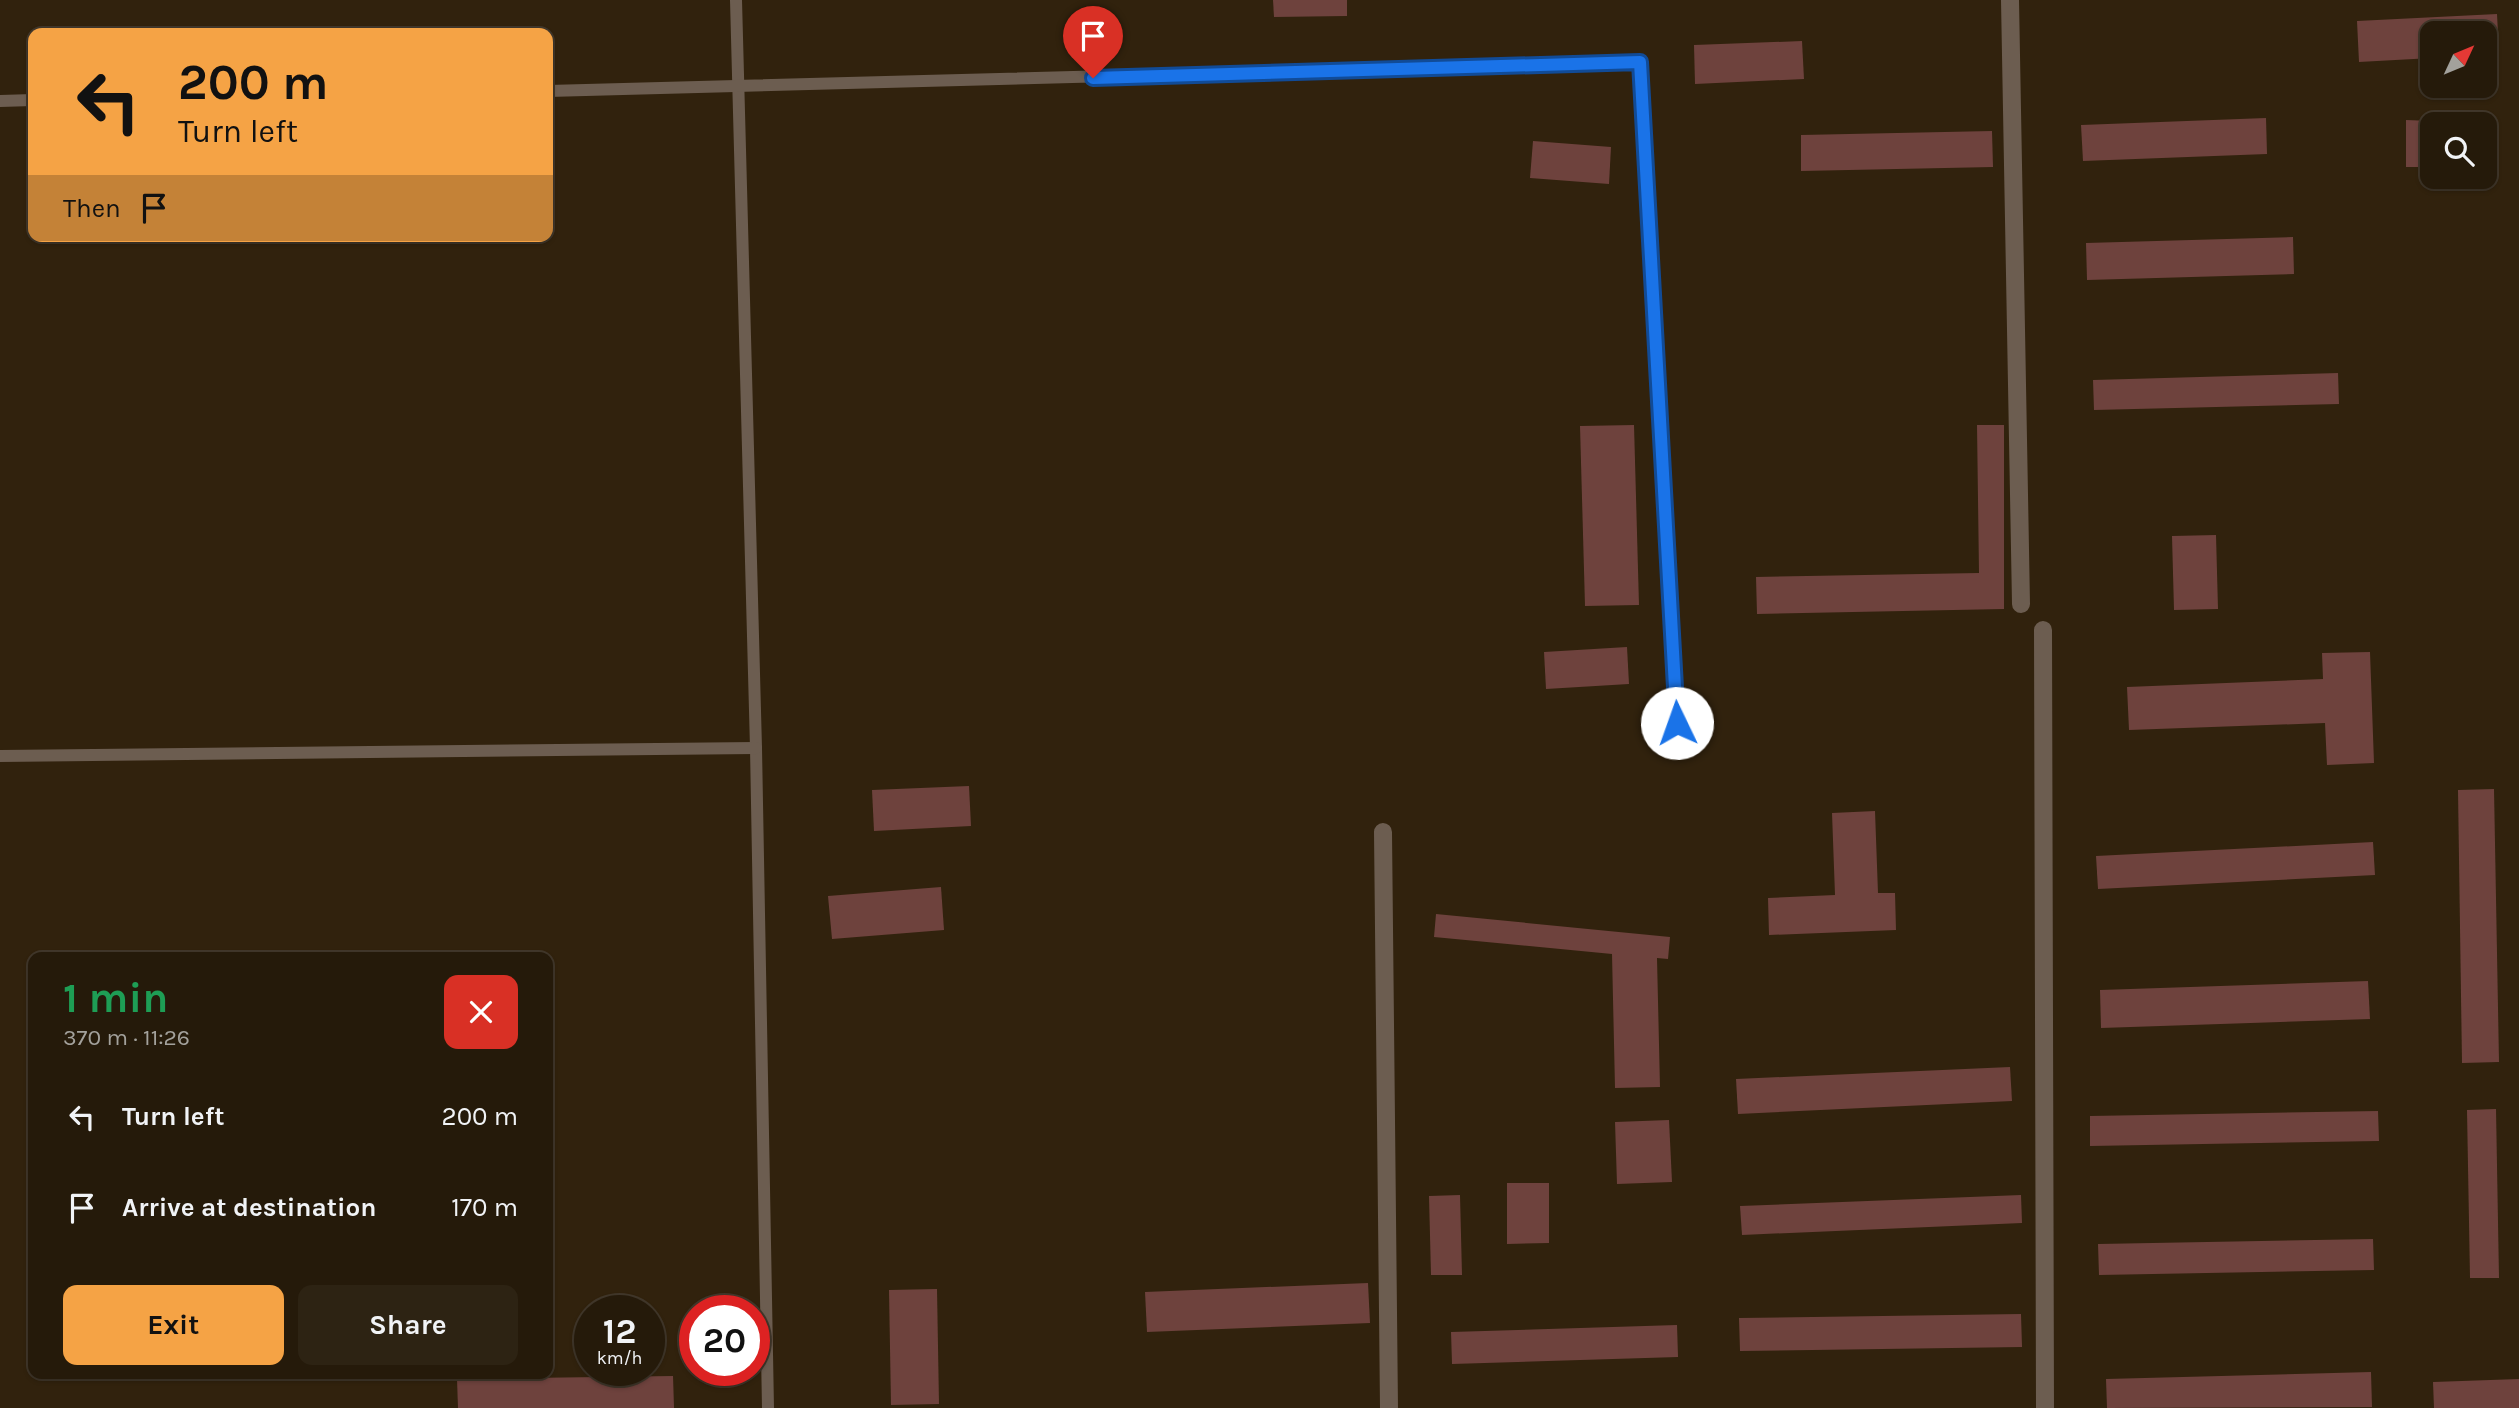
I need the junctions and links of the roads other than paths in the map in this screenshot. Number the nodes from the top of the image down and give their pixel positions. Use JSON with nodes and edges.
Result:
{"nodes":[{"id":1,"x":736,"y":0,"type":"edge"},
{"id":2,"x":2010,"y":0,"type":"edge"},
{"id":3,"x":738,"y":88,"type":"junction"},
{"id":4,"x":553,"y":91,"type":"edge"},
{"id":5,"x":28,"y":100,"type":"edge"},
{"id":6,"x":0,"y":101,"type":"edge"},
{"id":7,"x":2021,"y":604,"type":"dead end"},
{"id":8,"x":2043,"y":629,"type":"dead end"},
{"id":9,"x":1677,"y":723,"type":"dead end"},
{"id":10,"x":756,"y":748,"type":"junction"},
{"id":11,"x":0,"y":756,"type":"edge"},
{"id":12,"x":1383,"y":832,"type":"dead end"},
{"id":13,"x":768,"y":1408,"type":"edge"},
{"id":14,"x":1389,"y":1408,"type":"edge"},
{"id":15,"x":2045,"y":1408,"type":"edge"}],
"edges":[{"from":1,"to":3,"type":"lane"},
{"from":2,"to":7,"type":"street"},
{"from":3,"to":4,"type":"lane"},
{"from":3,"to":9,"type":"lane"},
{"from":3,"to":10,"type":"lane"},
{"from":5,"to":6,"type":"lane"},
{"from":8,"to":15,"type":"street"},
{"from":10,"to":11,"type":"lane"},
{"from":10,"to":13,"type":"lane"},
{"from":12,"to":14,"type":"street"}]}
